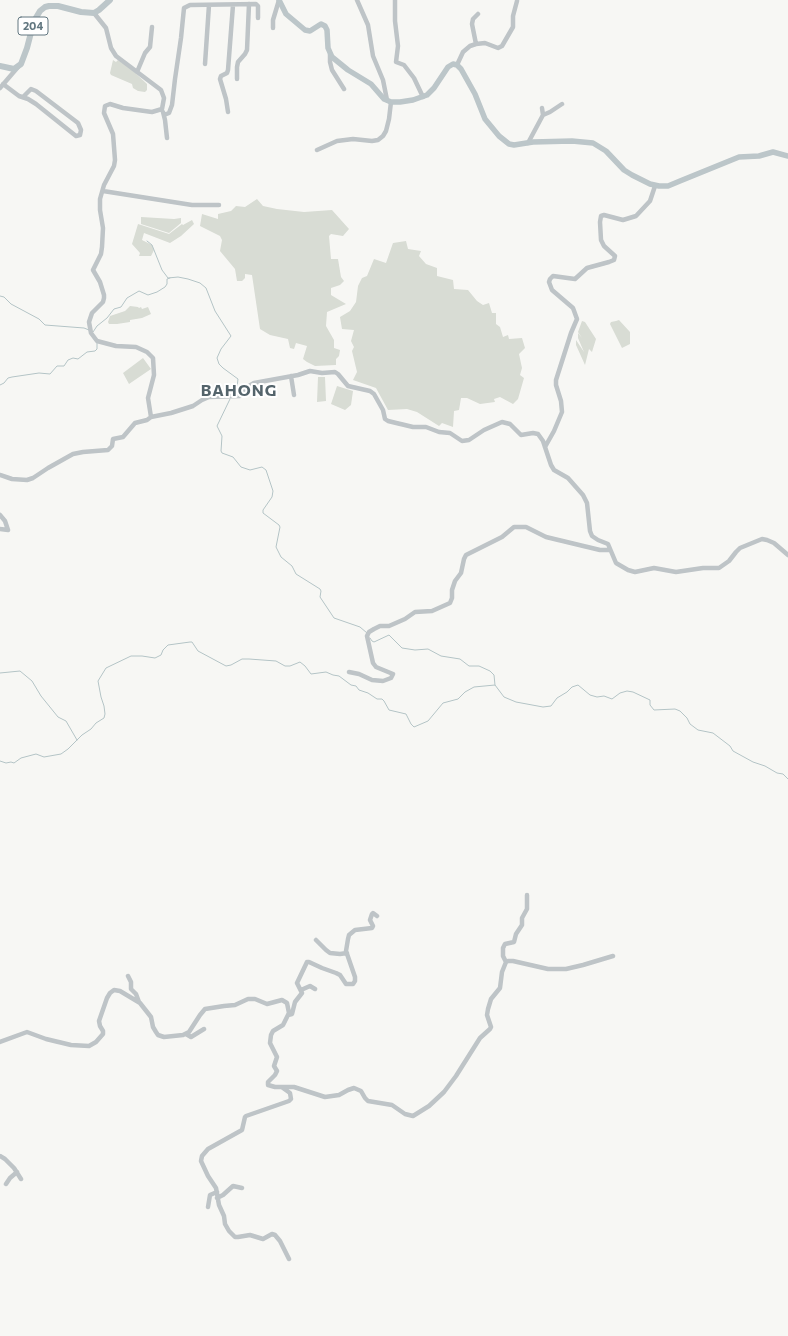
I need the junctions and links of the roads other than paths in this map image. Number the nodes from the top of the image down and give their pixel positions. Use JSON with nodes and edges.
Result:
{"nodes":[{"id":1,"x":110,"y":0,"type":"edge"},
{"id":2,"x":279,"y":0,"type":"edge"},
{"id":3,"x":358,"y":0,"type":"edge"},
{"id":4,"x":395,"y":0,"type":"edge"},
{"id":5,"x":517,"y":1,"type":"dead end"},
{"id":6,"x":53,"y":3,"type":"edge"},
{"id":7,"x":249,"y":4,"type":"junction"},
{"id":8,"x":209,"y":5,"type":"junction"},
{"id":9,"x":233,"y":5,"type":"junction"},
{"id":10,"x":94,"y":13,"type":"junction"},
{"id":11,"x":478,"y":14,"type":"dead end"},
{"id":12,"x":258,"y":18,"type":"dead end"},
{"id":13,"x":152,"y":27,"type":"dead end"},
{"id":14,"x":273,"y":28,"type":"dead end"},
{"id":15,"x":476,"y":44,"type":"junction"},
{"id":16,"x":330,"y":54,"type":"junction"},
{"id":17,"x":205,"y":64,"type":"dead end"},
{"id":18,"x":457,"y":65,"type":"junction"},
{"id":19,"x":0,"y":66,"type":"edge"},
{"id":20,"x":18,"y":67,"type":"junction"},
{"id":21,"x":137,"y":72,"type":"junction"},
{"id":22,"x":237,"y":78,"type":"dead end"},
{"id":23,"x":1,"y":86,"type":"edge"},
{"id":24,"x":344,"y":89,"type":"dead end"},
{"id":25,"x":24,"y":97,"type":"junction"},
{"id":26,"x":423,"y":97,"type":"junction"},
{"id":27,"x":389,"y":101,"type":"junction"},
{"id":28,"x":562,"y":104,"type":"dead end"},
{"id":29,"x":542,"y":108,"type":"dead end"},
{"id":30,"x":162,"y":109,"type":"junction"},
{"id":31,"x":228,"y":112,"type":"dead end"},
{"id":32,"x":164,"y":115,"type":"junction"},
{"id":33,"x":543,"y":115,"type":"junction"},
{"id":34,"x":167,"y":138,"type":"dead end"},
{"id":35,"x":528,"y":143,"type":"junction"},
{"id":36,"x":317,"y":150,"type":"dead end"},
{"id":37,"x":788,"y":156,"type":"edge"},
{"id":38,"x":655,"y":186,"type":"junction"},
{"id":39,"x":103,"y":191,"type":"junction"},
{"id":40,"x":219,"y":205,"type":"dead end"},
{"id":41,"x":291,"y":376,"type":"junction"},
{"id":42,"x":294,"y":395,"type":"dead end"},
{"id":43,"x":151,"y":417,"type":"junction"},
{"id":44,"x":545,"y":447,"type":"junction"},
{"id":45,"x":0,"y":475,"type":"edge"},
{"id":46,"x":0,"y":515,"type":"edge"},
{"id":47,"x":0,"y":529,"type":"edge"},
{"id":48,"x":610,"y":550,"type":"junction"},
{"id":49,"x":788,"y":555,"type":"edge"},
{"id":50,"x":349,"y":672,"type":"dead end"},
{"id":51,"x":526,"y":895,"type":"dead end"},
{"id":52,"x":377,"y":916,"type":"dead end"},
{"id":53,"x":316,"y":940,"type":"dead end"},
{"id":54,"x":347,"y":953,"type":"junction"},
{"id":55,"x":613,"y":956,"type":"dead end"},
{"id":56,"x":506,"y":962,"type":"junction"},
{"id":57,"x":128,"y":976,"type":"dead end"},
{"id":58,"x":315,"y":989,"type":"dead end"},
{"id":59,"x":301,"y":990,"type":"junction"},
{"id":60,"x":139,"y":1002,"type":"junction"},
{"id":61,"x":288,"y":1015,"type":"junction"},
{"id":62,"x":204,"y":1029,"type":"dead end"},
{"id":63,"x":186,"y":1034,"type":"junction"},
{"id":64,"x":0,"y":1042,"type":"edge"},
{"id":65,"x":281,"y":1087,"type":"junction"},
{"id":66,"x":1,"y":1158,"type":"edge"},
{"id":67,"x":17,"y":1172,"type":"junction"},
{"id":68,"x":22,"y":1179,"type":"dead end"},
{"id":69,"x":6,"y":1184,"type":"dead end"},
{"id":70,"x":242,"y":1188,"type":"dead end"},
{"id":71,"x":217,"y":1195,"type":"junction"},
{"id":72,"x":208,"y":1207,"type":"dead end"},
{"id":73,"x":289,"y":1259,"type":"dead end"}],
"edges":[{"from":1,"to":10,"type":"highway"},
{"from":2,"to":14,"type":"street"},
{"from":2,"to":16,"type":"main road"},
{"from":3,"to":27,"type":"street"},
{"from":4,"to":26,"type":"street"},
{"from":5,"to":15,"type":"street"},
{"from":6,"to":10,"type":"highway","number":"204"},
{"from":6,"to":20,"type":"highway","number":"204"},
{"from":7,"to":9,"type":"street"},
{"from":7,"to":12,"type":"street"},
{"from":7,"to":22,"type":"street"},
{"from":8,"to":9,"type":"street"},
{"from":8,"to":17,"type":"street"},
{"from":8,"to":32,"type":"street"},
{"from":9,"to":31,"type":"street"},
{"from":10,"to":21,"type":"street"},
{"from":11,"to":15,"type":"street"},
{"from":13,"to":21,"type":"street"},
{"from":15,"to":18,"type":"street"},
{"from":16,"to":24,"type":"street"},
{"from":16,"to":27,"type":"main road"},
{"from":18,"to":26,"type":"main road"},
{"from":18,"to":35,"type":"main road"},
{"from":19,"to":20,"type":"highway"},
{"from":20,"to":23,"type":"street"},
{"from":21,"to":30,"type":"street"},
{"from":23,"to":25,"type":"street"},
{"from":25,"to":25,"type":"street"},
{"from":26,"to":27,"type":"main road"},
{"from":27,"to":36,"type":"street"},
{"from":28,"to":33,"type":"street"},
{"from":29,"to":33,"type":"street"},
{"from":30,"to":32,"type":"street"},
{"from":30,"to":39,"type":"street"},
{"from":32,"to":34,"type":"street"},
{"from":33,"to":35,"type":"street"},
{"from":35,"to":38,"type":"main road"},
{"from":37,"to":38,"type":"main road"},
{"from":38,"to":44,"type":"street"},
{"from":39,"to":40,"type":"street"},
{"from":39,"to":43,"type":"street"},
{"from":41,"to":42,"type":"street"},
{"from":41,"to":43,"type":"street"},
{"from":41,"to":44,"type":"street"},
{"from":43,"to":45,"type":"street"},
{"from":44,"to":48,"type":"street"},
{"from":46,"to":47,"type":"street"},
{"from":48,"to":49,"type":"street"},
{"from":48,"to":50,"type":"street"},
{"from":51,"to":56,"type":"street"},
{"from":52,"to":54,"type":"street"},
{"from":53,"to":54,"type":"street"},
{"from":54,"to":59,"type":"street"},
{"from":55,"to":56,"type":"street"},
{"from":56,"to":65,"type":"street"},
{"from":57,"to":60,"type":"street"},
{"from":58,"to":59,"type":"street"},
{"from":59,"to":61,"type":"street"},
{"from":60,"to":63,"type":"street"},
{"from":60,"to":64,"type":"street"},
{"from":61,"to":63,"type":"street"},
{"from":61,"to":65,"type":"street"},
{"from":62,"to":63,"type":"street"},
{"from":65,"to":71,"type":"street"},
{"from":66,"to":67,"type":"street"},
{"from":67,"to":68,"type":"street"},
{"from":67,"to":69,"type":"street"},
{"from":70,"to":71,"type":"street"},
{"from":71,"to":72,"type":"street"},
{"from":71,"to":73,"type":"street"}]}
